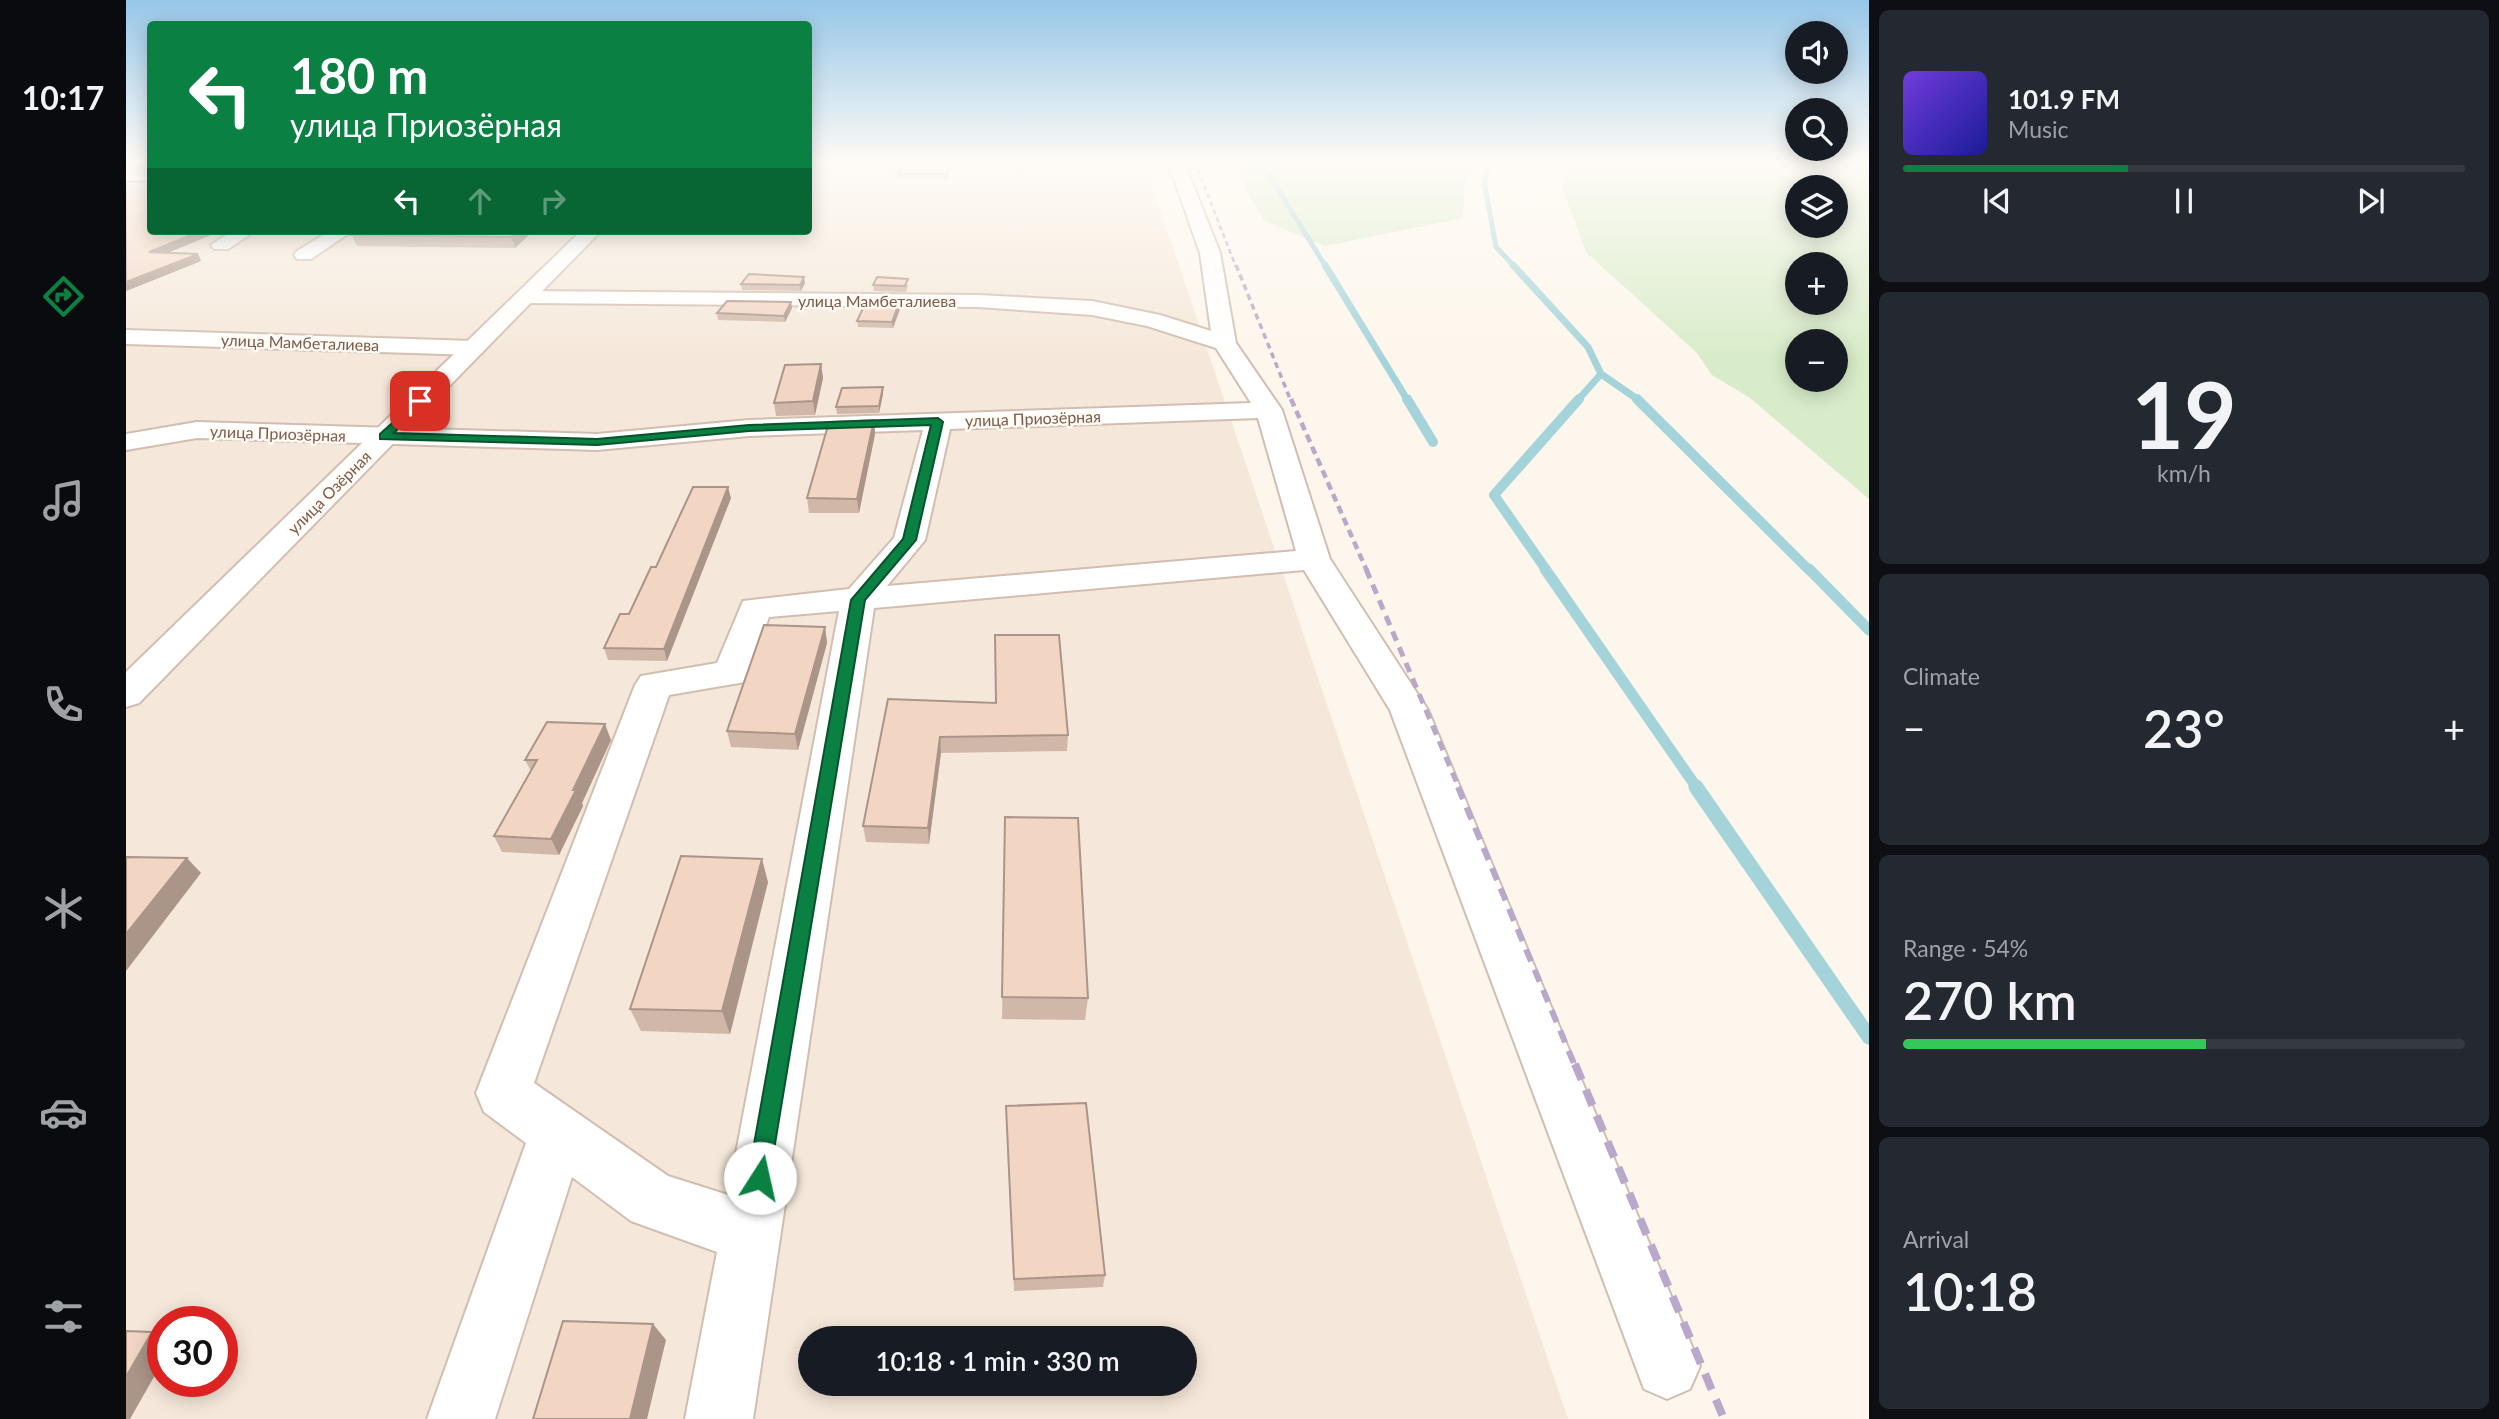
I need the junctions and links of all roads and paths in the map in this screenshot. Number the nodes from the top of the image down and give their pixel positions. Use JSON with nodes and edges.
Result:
{"nodes":[{"id":1,"x":1201,"y":228,"type":"edge"},
{"id":2,"x":239,"y":235,"type":"edge"},
{"id":3,"x":336,"y":235,"type":"edge"},
{"id":4,"x":588,"y":235,"type":"edge"},
{"id":5,"x":221,"y":245,"type":"dead end"},
{"id":6,"x":304,"y":254,"type":"dead end"},
{"id":7,"x":526,"y":297,"type":"junction"},
{"id":8,"x":126,"y":337,"type":"edge"},
{"id":9,"x":1224,"y":343,"type":"junction"},
{"id":10,"x":474,"y":348,"type":"junction"},
{"id":11,"x":1269,"y":410,"type":"junction"},
{"id":12,"x":938,"y":422,"type":"junction"},
{"id":13,"x":384,"y":437,"type":"junction"},
{"id":14,"x":126,"y":442,"type":"edge"},
{"id":15,"x":1314,"y":559,"type":"junction"},
{"id":16,"x":858,"y":600,"type":"junction"},
{"id":17,"x":126,"y":694,"type":"edge"},
{"id":18,"x":558,"y":1133,"type":"junction"},
{"id":19,"x":750,"y":1233,"type":"junction"},
{"id":20,"x":1667,"y":1366,"type":"dead end"},
{"id":21,"x":461,"y":1419,"type":"edge"},
{"id":22,"x":719,"y":1419,"type":"edge"}],
"edges":[{"from":1,"to":9,"type":"street"},
{"from":2,"to":5,"type":"street"},
{"from":3,"to":6,"type":"street"},
{"from":4,"to":7,"type":"street","name":"улица Озёрная"},
{"from":7,"to":9,"type":"street","name":"улица Мамбеталиева"},
{"from":7,"to":10,"type":"street","name":"улица Озёрная"},
{"from":8,"to":10,"type":"street","name":"улица Мамбеталиева"},
{"from":9,"to":11,"type":"street"},
{"from":10,"to":13,"type":"street","name":"улица Озёрная"},
{"from":11,"to":12,"type":"street","name":"улица Приозёрная"},
{"from":11,"to":15,"type":"street"},
{"from":12,"to":13,"type":"street","name":"улица Приозёрная"},
{"from":12,"to":16,"type":"street"},
{"from":13,"to":14,"type":"street","name":"улица Приозёрная"},
{"from":13,"to":17,"type":"street","name":"улица Озёрная"},
{"from":15,"to":16,"type":"street"},
{"from":15,"to":20,"type":"street"},
{"from":16,"to":18,"type":"street"},
{"from":16,"to":19,"type":"street"},
{"from":18,"to":19,"type":"street"},
{"from":18,"to":21,"type":"street"},
{"from":19,"to":22,"type":"street"}]}
